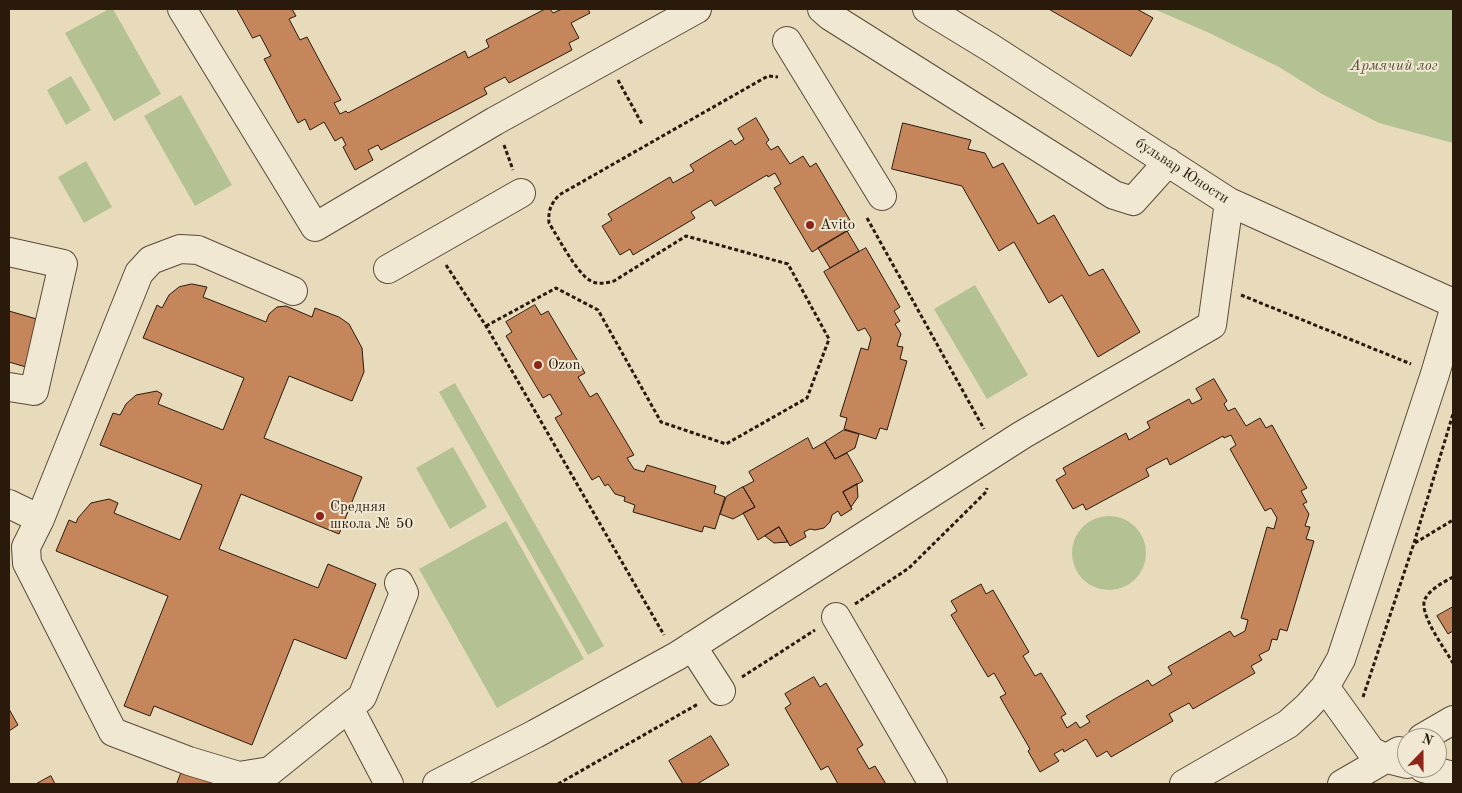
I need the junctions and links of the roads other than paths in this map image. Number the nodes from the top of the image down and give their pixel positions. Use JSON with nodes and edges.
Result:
{"nodes":[{"id":1,"x":182,"y":9,"type":"edge"},
{"id":2,"x":698,"y":9,"type":"edge"},
{"id":3,"x":927,"y":9,"type":"edge"},
{"id":4,"x":832,"y":11,"type":"edge"},
{"id":5,"x":787,"y":41,"type":"dead end"},
{"id":6,"x":1168,"y":162,"type":"junction"},
{"id":7,"x":521,"y":193,"type":"road end"},
{"id":8,"x":1229,"y":202,"type":"junction"},
{"id":9,"x":873,"y":205,"type":"road end"},
{"id":10,"x":9,"y":252,"type":"edge"},
{"id":11,"x":388,"y":270,"type":"dead end"},
{"id":12,"x":293,"y":291,"type":"dead end"},
{"id":13,"x":1453,"y":303,"type":"edge"},
{"id":14,"x":1453,"y":313,"type":"edge"},
{"id":15,"x":9,"y":386,"type":"edge"},
{"id":16,"x":9,"y":504,"type":"edge"},
{"id":17,"x":40,"y":519,"type":"junction"},
{"id":18,"x":399,"y":582,"type":"dead end"},
{"id":19,"x":836,"y":617,"type":"road end"},
{"id":20,"x":684,"y":651,"type":"junction"},
{"id":21,"x":1324,"y":687,"type":"junction"},
{"id":22,"x":721,"y":691,"type":"road end"},
{"id":23,"x":349,"y":708,"type":"junction"},
{"id":24,"x":1453,"y":720,"type":"edge"},
{"id":25,"x":1439,"y":728,"type":"edge"},
{"id":26,"x":1397,"y":755,"type":"edge"},
{"id":27,"x":1397,"y":757,"type":"edge"},
{"id":28,"x":389,"y":784,"type":"edge"},
{"id":29,"x":438,"y":784,"type":"edge"},
{"id":30,"x":933,"y":784,"type":"edge"},
{"id":31,"x":1184,"y":784,"type":"edge"},
{"id":32,"x":1342,"y":784,"type":"edge"}],
"edges":[{"from":1,"to":2,"type":"street"},
{"from":3,"to":6,"type":"street","name":"бульвар Юности"},
{"from":4,"to":6,"type":"street"},
{"from":5,"to":9,"type":"street"},
{"from":6,"to":8,"type":"street","name":"бульвар Юности"},
{"from":7,"to":11,"type":"street"},
{"from":8,"to":13,"type":"street","name":"бульвар Юности"},
{"from":8,"to":20,"type":"street"},
{"from":10,"to":15,"type":"street"},
{"from":12,"to":17,"type":"street"},
{"from":14,"to":21,"type":"street"},
{"from":16,"to":17,"type":"street"},
{"from":17,"to":23,"type":"street"},
{"from":18,"to":23,"type":"street"},
{"from":19,"to":30,"type":"street"},
{"from":20,"to":22,"type":"street"},
{"from":20,"to":29,"type":"street"},
{"from":21,"to":26,"type":"street"},
{"from":21,"to":31,"type":"street"},
{"from":23,"to":28,"type":"street"},
{"from":24,"to":25,"type":"street"},
{"from":27,"to":32,"type":"street"}]}
